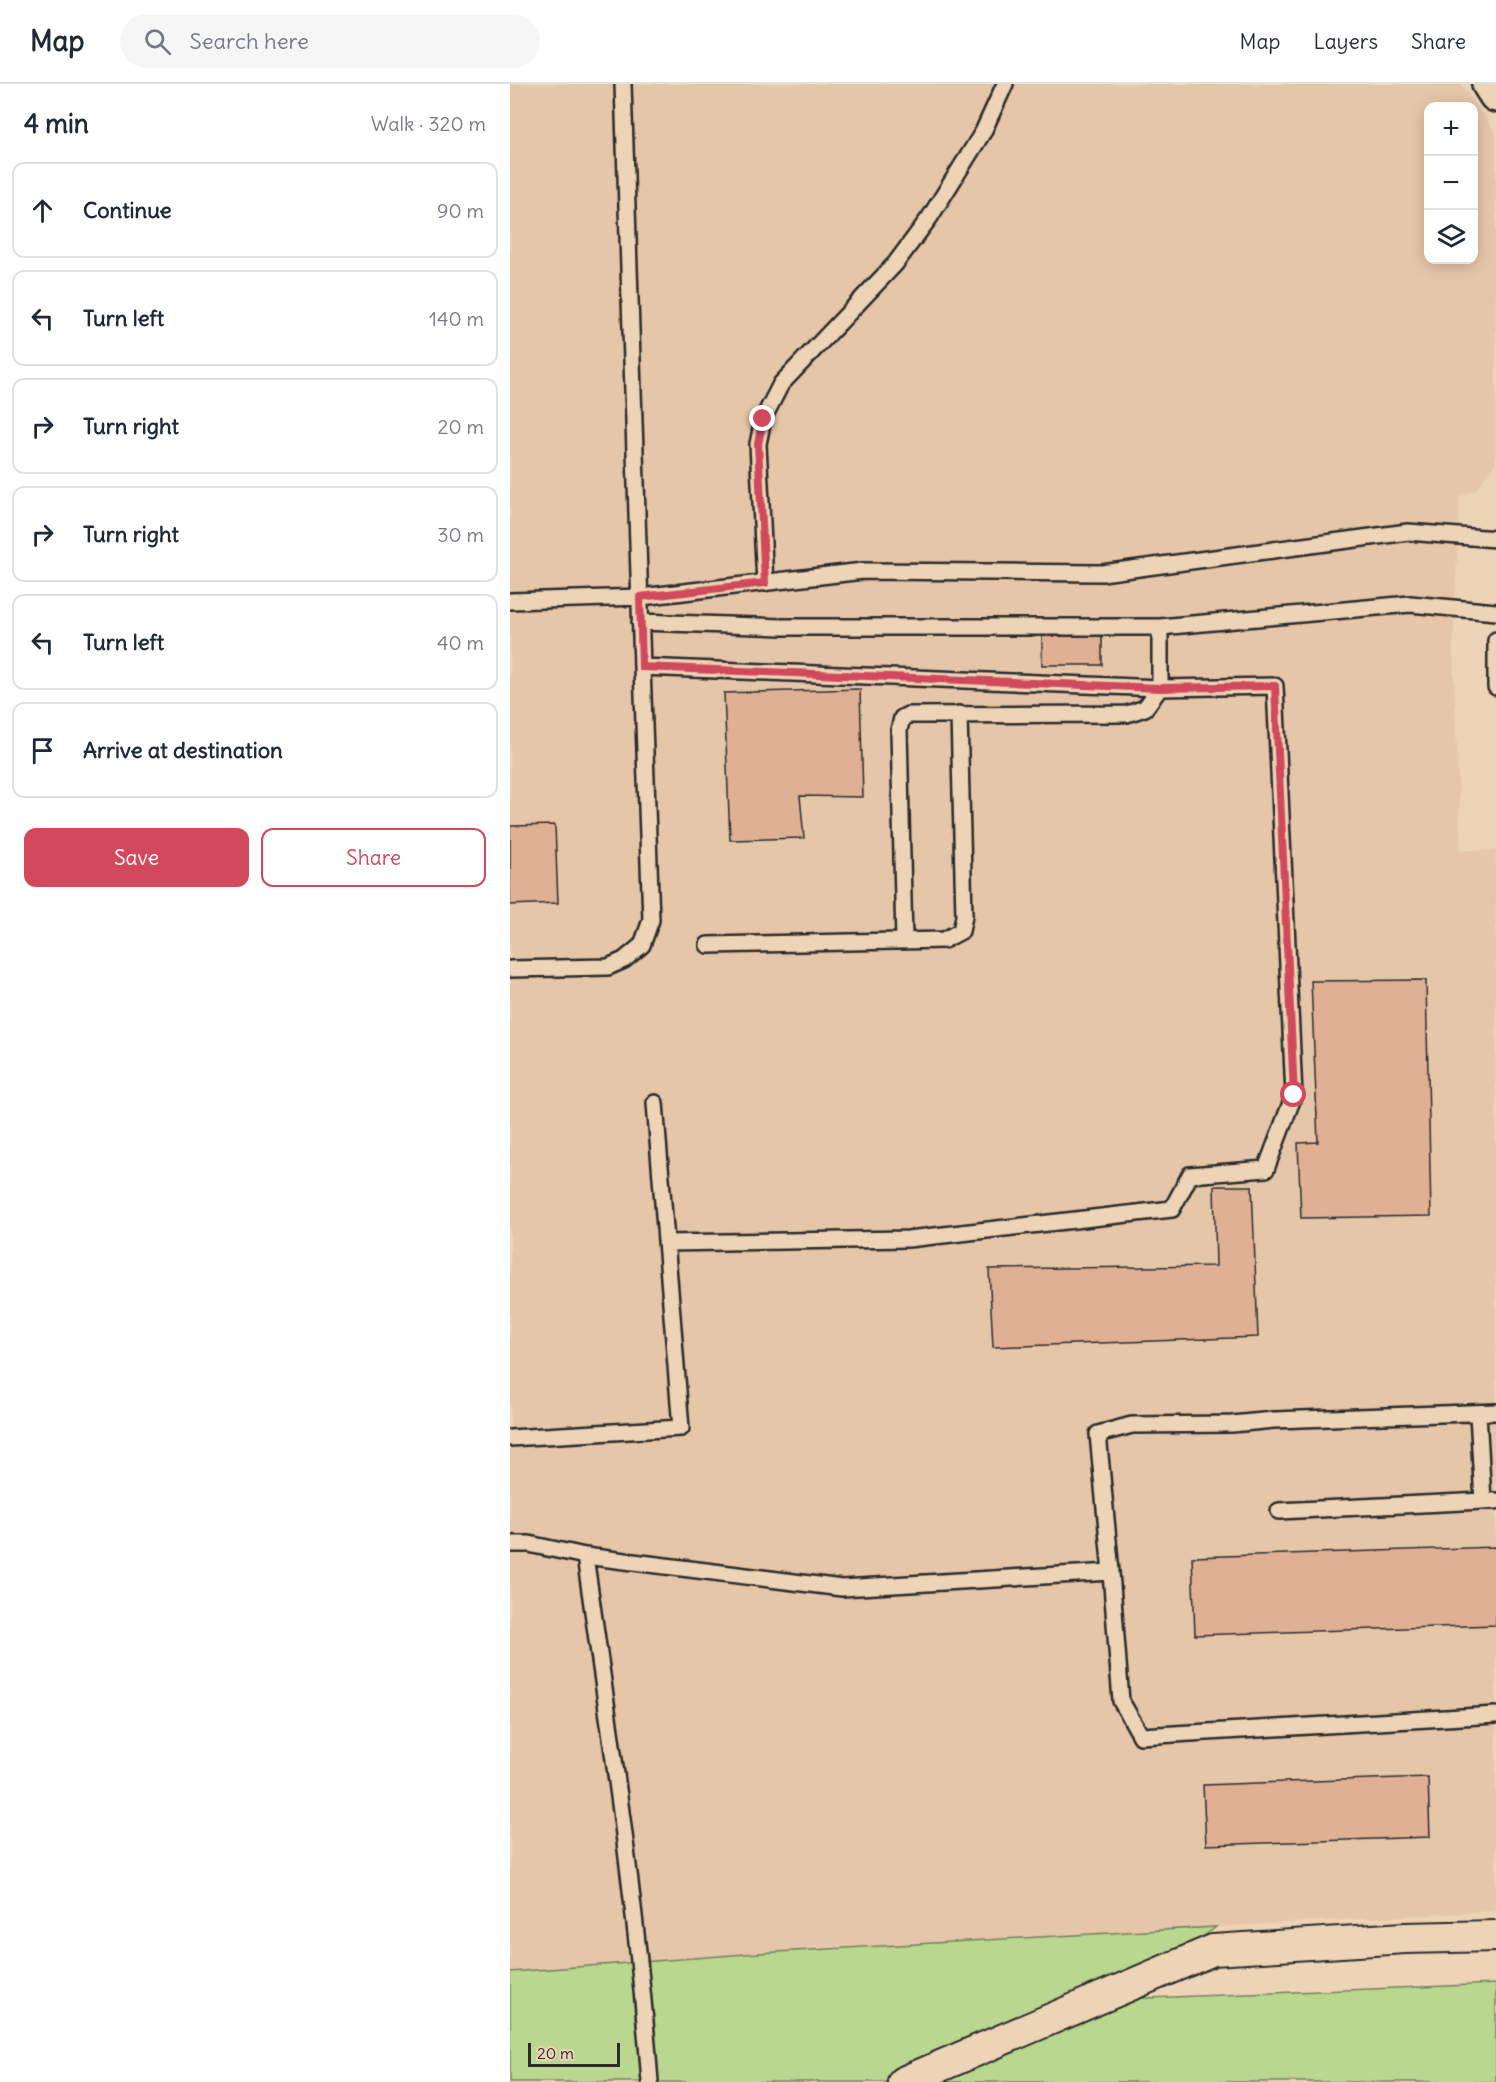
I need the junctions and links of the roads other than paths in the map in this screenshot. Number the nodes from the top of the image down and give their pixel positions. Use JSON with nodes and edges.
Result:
{"nodes":[{"id":1,"x":623,"y":84,"type":"edge"},
{"id":2,"x":1005,"y":84,"type":"edge"},
{"id":3,"x":1489,"y":84,"type":"edge"},
{"id":4,"x":1496,"y":95,"type":"edge"},
{"id":5,"x":1496,"y":539,"type":"edge"},
{"id":6,"x":765,"y":583,"type":"junction"},
{"id":7,"x":640,"y":597,"type":"junction"},
{"id":8,"x":510,"y":602,"type":"edge"},
{"id":9,"x":1496,"y":612,"type":"edge"},
{"id":10,"x":640,"y":622,"type":"junction"},
{"id":11,"x":1160,"y":627,"type":"junction"},
{"id":12,"x":1496,"y":640,"type":"edge"},
{"id":13,"x":642,"y":667,"type":"junction"},
{"id":14,"x":1496,"y":687,"type":"edge"},
{"id":15,"x":1160,"y":688,"type":"junction"},
{"id":16,"x":959,"y":714,"type":"junction"},
{"id":17,"x":904,"y":941,"type":"junction"},
{"id":18,"x":708,"y":945,"type":"dead end"},
{"id":19,"x":510,"y":969,"type":"edge"},
{"id":20,"x":655,"y":1103,"type":"dead end"},
{"id":21,"x":666,"y":1243,"type":"junction"},
{"id":22,"x":1496,"y":1412,"type":"edge"},
{"id":23,"x":1478,"y":1413,"type":"junction"},
{"id":24,"x":510,"y":1438,"type":"edge"},
{"id":25,"x":1489,"y":1501,"type":"edge"},
{"id":26,"x":1278,"y":1511,"type":"dead end"},
{"id":27,"x":510,"y":1544,"type":"edge"},
{"id":28,"x":585,"y":1556,"type":"junction"},
{"id":29,"x":1111,"y":1572,"type":"junction"},
{"id":30,"x":1496,"y":1715,"type":"edge"},
{"id":31,"x":1496,"y":1936,"type":"edge"},
{"id":32,"x":650,"y":2082,"type":"edge"},
{"id":33,"x":903,"y":2082,"type":"edge"}],
"edges":[{"from":1,"to":7,"type":"lane"},
{"from":2,"to":6,"type":"lane"},
{"from":3,"to":4,"type":"main road"},
{"from":5,"to":6,"type":"lane"},
{"from":6,"to":7,"type":"lane"},
{"from":7,"to":8,"type":"lane"},
{"from":7,"to":10,"type":"lane"},
{"from":9,"to":11,"type":"lane"},
{"from":10,"to":11,"type":"lane"},
{"from":10,"to":13,"type":"lane"},
{"from":11,"to":15,"type":"lane"},
{"from":12,"to":14,"type":"lane"},
{"from":13,"to":15,"type":"lane"},
{"from":13,"to":19,"type":"lane"},
{"from":15,"to":16,"type":"lane"},
{"from":15,"to":21,"type":"lane"},
{"from":16,"to":17,"type":"lane"},
{"from":16,"to":17,"type":"lane"},
{"from":17,"to":18,"type":"lane"},
{"from":20,"to":21,"type":"lane"},
{"from":21,"to":24,"type":"lane"},
{"from":22,"to":23,"type":"lane"},
{"from":23,"to":25,"type":"lane"},
{"from":23,"to":29,"type":"lane"},
{"from":25,"to":26,"type":"lane"},
{"from":27,"to":28,"type":"lane"},
{"from":28,"to":29,"type":"lane"},
{"from":28,"to":32,"type":"lane"},
{"from":29,"to":30,"type":"lane"},
{"from":31,"to":33,"type":"street"}]}
